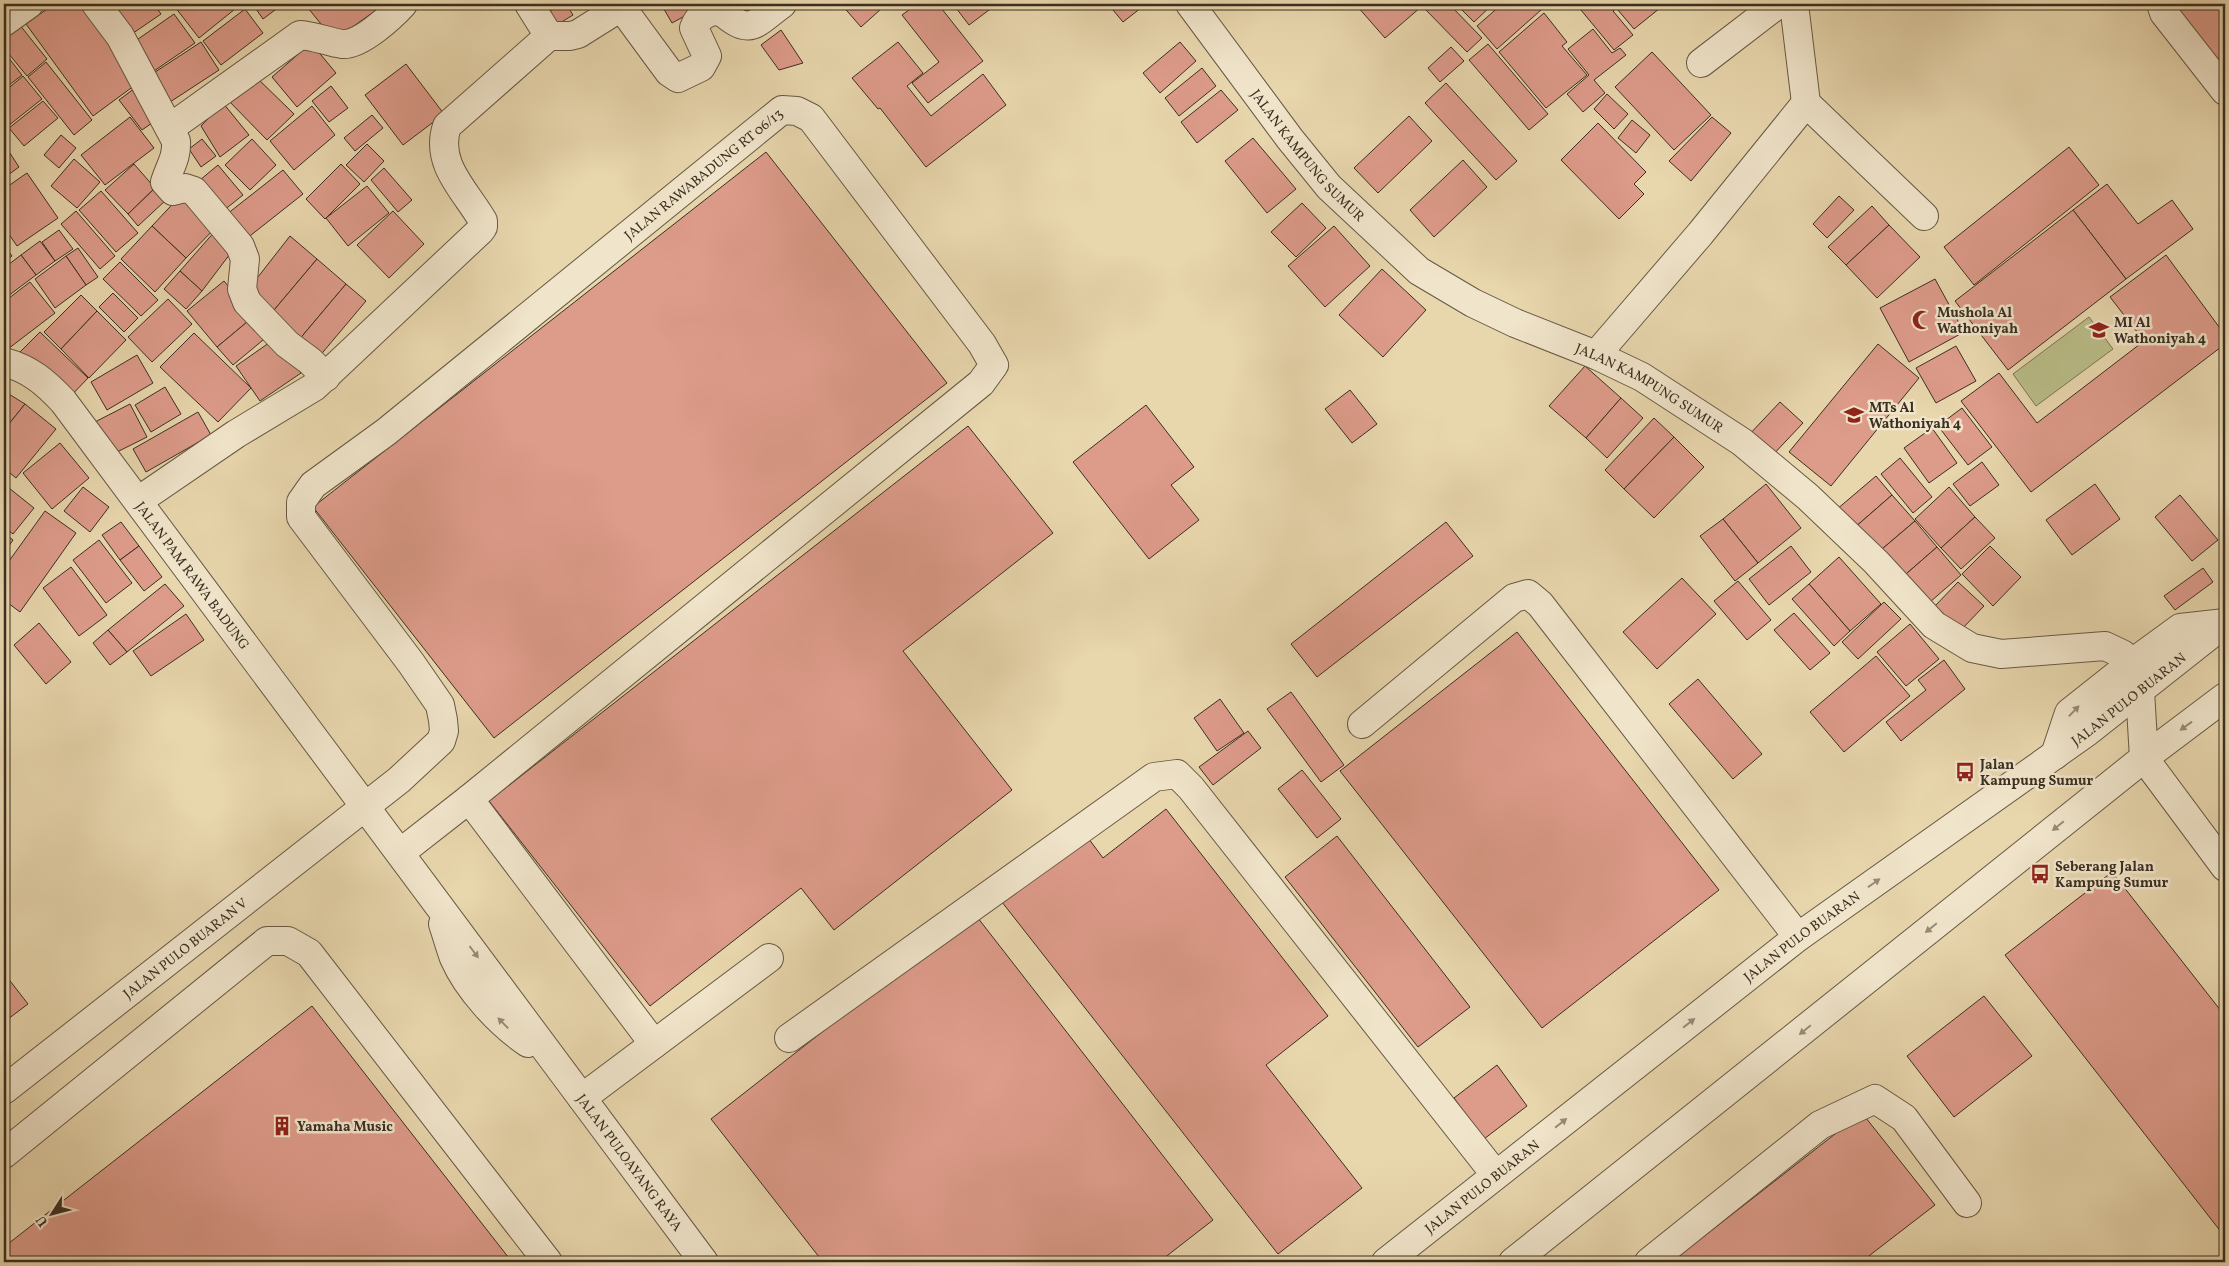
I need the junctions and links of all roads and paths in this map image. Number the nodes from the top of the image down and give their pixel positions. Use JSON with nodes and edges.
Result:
{"nodes":[{"id":1,"x":29,"y":4,"type":"edge"},
{"id":2,"x":96,"y":4,"type":"edge"},
{"id":3,"x":403,"y":4,"type":"edge"},
{"id":4,"x":529,"y":4,"type":"edge"},
{"id":5,"x":782,"y":4,"type":"edge"},
{"id":6,"x":1190,"y":4,"type":"edge"},
{"id":7,"x":1778,"y":4,"type":"edge"},
{"id":8,"x":1794,"y":4,"type":"edge"},
{"id":9,"x":2161,"y":4,"type":"edge"},
{"id":10,"x":620,"y":5,"type":"edge"},
{"id":11,"x":4,"y":22,"type":"edge"},
{"id":12,"x":549,"y":36,"type":"junction"},
{"id":13,"x":1701,"y":63,"type":"dead end"},
{"id":14,"x":2225,"y":91,"type":"edge"},
{"id":15,"x":1806,"y":103,"type":"junction"},
{"id":16,"x":170,"y":128,"type":"junction"},
{"id":17,"x":1924,"y":216,"type":"dead end"},
{"id":18,"x":1596,"y":355,"type":"junction"},
{"id":19,"x":4,"y":362,"type":"edge"},
{"id":20,"x":326,"y":377,"type":"junction"},
{"id":21,"x":386,"y":432,"type":"joint"},
{"id":22,"x":138,"y":501,"type":"junction"},
{"id":23,"x":2225,"y":623,"type":"edge"},
{"id":24,"x":2132,"y":664,"type":"junction"},
{"id":25,"x":2140,"y":691,"type":"junction"},
{"id":26,"x":2221,"y":708,"type":"edge"},
{"id":27,"x":1362,"y":724,"type":"dead end"},
{"id":28,"x":2056,"y":755,"type":"junction"},
{"id":29,"x":2144,"y":758,"type":"junction"},
{"id":30,"x":470,"y":799,"type":"junction"},
{"id":31,"x":365,"y":806,"type":"junction"},
{"id":32,"x":400,"y":853,"type":"junction"},
{"id":33,"x":2225,"y":868,"type":"edge"},
{"id":34,"x":1798,"y":937,"type":"junction"},
{"id":35,"x":769,"y":958,"type":"dead end"},
{"id":36,"x":789,"y":1038,"type":"dead end"},
{"id":37,"x":654,"y":1044,"type":"junction"},
{"id":38,"x":4,"y":1090,"type":"edge"},
{"id":39,"x":582,"y":1098,"type":"junction"},
{"id":40,"x":4,"y":1154,"type":"edge"},
{"id":41,"x":1495,"y":1174,"type":"junction"},
{"id":42,"x":1967,"y":1202,"type":"dead end"},
{"id":43,"x":548,"y":1262,"type":"edge"},
{"id":44,"x":704,"y":1262,"type":"edge"},
{"id":45,"x":1386,"y":1262,"type":"edge"},
{"id":46,"x":1514,"y":1262,"type":"edge"},
{"id":47,"x":1649,"y":1262,"type":"edge"}],
"edges":[{"from":1,"to":11,"type":"street"},
{"from":2,"to":16,"type":"street"},
{"from":3,"to":16,"type":"street"},
{"from":4,"to":12,"type":"street"},
{"from":5,"to":10,"type":"street"},
{"from":6,"to":18,"type":"street","name":"JALAN KAMPUNG SUMUR"},
{"from":7,"to":13,"type":"street"},
{"from":8,"to":15,"type":"street"},
{"from":9,"to":14,"type":"street"},
{"from":10,"to":12,"type":"street"},
{"from":12,"to":20,"type":"street"},
{"from":15,"to":17,"type":"street"},
{"from":15,"to":18,"type":"street"},
{"from":16,"to":20,"type":"street"},
{"from":18,"to":24,"type":"street","name":"JALAN KAMPUNG SUMUR"},
{"from":19,"to":22,"type":"street","name":"JALAN PAM RAWA BADUNG"},
{"from":20,"to":22,"type":"street"},
{"from":21,"to":30,"type":"street","name":"JALAN RAWABADUNG RT 06/13"},
{"from":21,"to":31,"type":"street","name":"JALAN PULO BUARAN V"},
{"from":22,"to":31,"type":"street","name":"JALAN PAM RAWA BADUNG"},
{"from":23,"to":24,"type":"street"},
{"from":23,"to":25,"type":"street","name":"JALAN PULO BUARAN"},
{"from":24,"to":25,"type":"street"},
{"from":28,"to":24,"type":"street","one_way":true},
{"from":25,"to":28,"type":"street","name":"JALAN PULO BUARAN"},
{"from":25,"to":29,"type":"street"},
{"from":26,"to":29,"type":"street","one_way":true},
{"from":27,"to":34,"type":"street"},
{"from":34,"to":28,"type":"street","name":"JALAN PULO BUARAN","one_way":true},
{"from":29,"to":33,"type":"street"},
{"from":29,"to":46,"type":"street","one_way":true},
{"from":30,"to":32,"type":"street"},
{"from":30,"to":37,"type":"street"},
{"from":31,"to":32,"type":"street","name":"JALAN PULOAYANG RAYA"},
{"from":31,"to":38,"type":"street","name":"JALAN PULO BUARAN V"},
{"from":32,"to":39,"type":"street","name":"JALAN PULOAYANG RAYA"},
{"from":41,"to":34,"type":"street","name":"JALAN PULO BUARAN","one_way":true},
{"from":35,"to":37,"type":"street"},
{"from":36,"to":41,"type":"street"},
{"from":37,"to":39,"type":"street"},
{"from":39,"to":44,"type":"street","name":"JALAN PULOAYANG RAYA"},
{"from":40,"to":43,"type":"street"},
{"from":41,"to":45,"type":"street","name":"JALAN PULO BUARAN"},
{"from":42,"to":47,"type":"street"}]}
